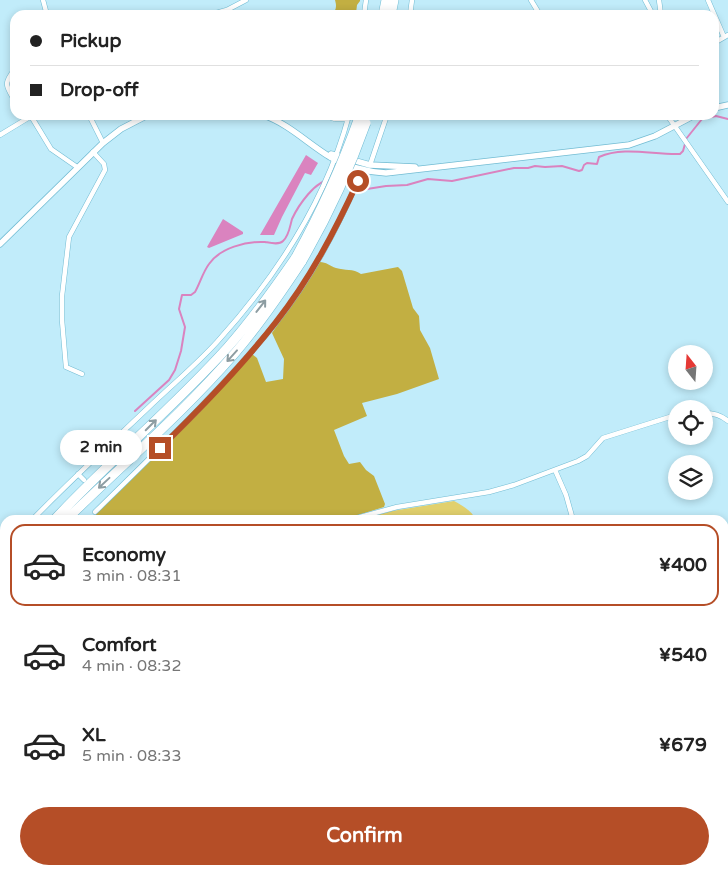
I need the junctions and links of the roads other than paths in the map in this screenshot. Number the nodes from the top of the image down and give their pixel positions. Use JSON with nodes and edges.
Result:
{"nodes":[{"id":1,"x":246,"y":0,"type":"edge"},
{"id":2,"x":227,"y":10,"type":"edge"},
{"id":3,"x":719,"y":22,"type":"edge"},
{"id":4,"x":726,"y":36,"type":"edge"},
{"id":5,"x":10,"y":77,"type":"edge"},
{"id":6,"x":10,"y":93,"type":"edge"},
{"id":7,"x":21,"y":120,"type":"edge"},
{"id":8,"x":34,"y":120,"type":"edge"},
{"id":9,"x":92,"y":120,"type":"edge"},
{"id":10,"x":138,"y":120,"type":"edge"},
{"id":11,"x":274,"y":120,"type":"edge"},
{"id":12,"x":357,"y":120,"type":"edge"},
{"id":13,"x":357,"y":120,"type":"edge"},
{"id":14,"x":385,"y":120,"type":"edge"},
{"id":15,"x":671,"y":120,"type":"edge"},
{"id":16,"x":685,"y":120,"type":"edge"},
{"id":17,"x":675,"y":126,"type":"junction"},
{"id":18,"x":0,"y":135,"type":"edge"},
{"id":19,"x":103,"y":143,"type":"junction"},
{"id":20,"x":93,"y":152,"type":"junction"},
{"id":21,"x":336,"y":158,"type":"junction"},
{"id":22,"x":370,"y":165,"type":"junction"},
{"id":23,"x":452,"y":165,"type":"junction"},
{"id":24,"x":77,"y":167,"type":"junction"},
{"id":25,"x":363,"y":169,"type":"junction"},
{"id":26,"x":728,"y":202,"type":"edge"},
{"id":27,"x":0,"y":244,"type":"edge"},
{"id":28,"x":299,"y":259,"type":"junction"},
{"id":29,"x":289,"y":289,"type":"dead end"},
{"id":30,"x":296,"y":294,"type":"junction"},
{"id":31,"x":82,"y":374,"type":"dead end"},
{"id":32,"x":713,"y":414,"type":"edge"},
{"id":33,"x":668,"y":418,"type":"edge"},
{"id":34,"x":728,"y":421,"type":"edge"},
{"id":35,"x":554,"y":470,"type":"junction"},
{"id":36,"x":78,"y":474,"type":"junction"},
{"id":37,"x":84,"y":480,"type":"dead end"},
{"id":38,"x":102,"y":497,"type":"dead end"},
{"id":39,"x":106,"y":502,"type":"junction"},
{"id":40,"x":95,"y":512,"type":"dead end"},
{"id":41,"x":37,"y":515,"type":"edge"},
{"id":42,"x":59,"y":515,"type":"edge"},
{"id":43,"x":71,"y":515,"type":"edge"},
{"id":44,"x":367,"y":515,"type":"edge"},
{"id":45,"x":571,"y":515,"type":"edge"}],
"edges":[{"from":1,"to":2,"type":"street"},
{"from":3,"to":4,"type":"street"},
{"from":5,"to":6,"type":"street"},
{"from":7,"to":18,"type":"street"},
{"from":8,"to":24,"type":"street"},
{"from":9,"to":19,"type":"street"},
{"from":10,"to":19,"type":"street"},
{"from":11,"to":21,"type":"street"},
{"from":12,"to":21,"type":"street"},
{"from":13,"to":28,"type":"highway","bridge":true},
{"from":14,"to":22,"type":"street"},
{"from":15,"to":17,"type":"street"},
{"from":16,"to":17,"type":"street"},
{"from":17,"to":23,"type":"street"},
{"from":17,"to":26,"type":"street"},
{"from":19,"to":20,"type":"street"},
{"from":20,"to":24,"type":"street"},
{"from":20,"to":31,"type":"street"},
{"from":21,"to":22,"type":"street"},
{"from":21,"to":25,"type":"street"},
{"from":21,"to":36,"type":"street"},
{"from":22,"to":23,"type":"street"},
{"from":23,"to":25,"type":"street"},
{"from":24,"to":27,"type":"street"},
{"from":25,"to":30,"type":"street"},
{"from":42,"to":28,"type":"highway","one_way":true},
{"from":28,"to":43,"type":"highway","one_way":true},
{"from":29,"to":30,"type":"street"},
{"from":30,"to":39,"type":"street"},
{"from":32,"to":34,"type":"street"},
{"from":33,"to":35,"type":"street"},
{"from":35,"to":44,"type":"street"},
{"from":35,"to":45,"type":"street"},
{"from":36,"to":37,"type":"street"},
{"from":36,"to":41,"type":"street"},
{"from":38,"to":39,"type":"street"},
{"from":39,"to":40,"type":"street"}]}
